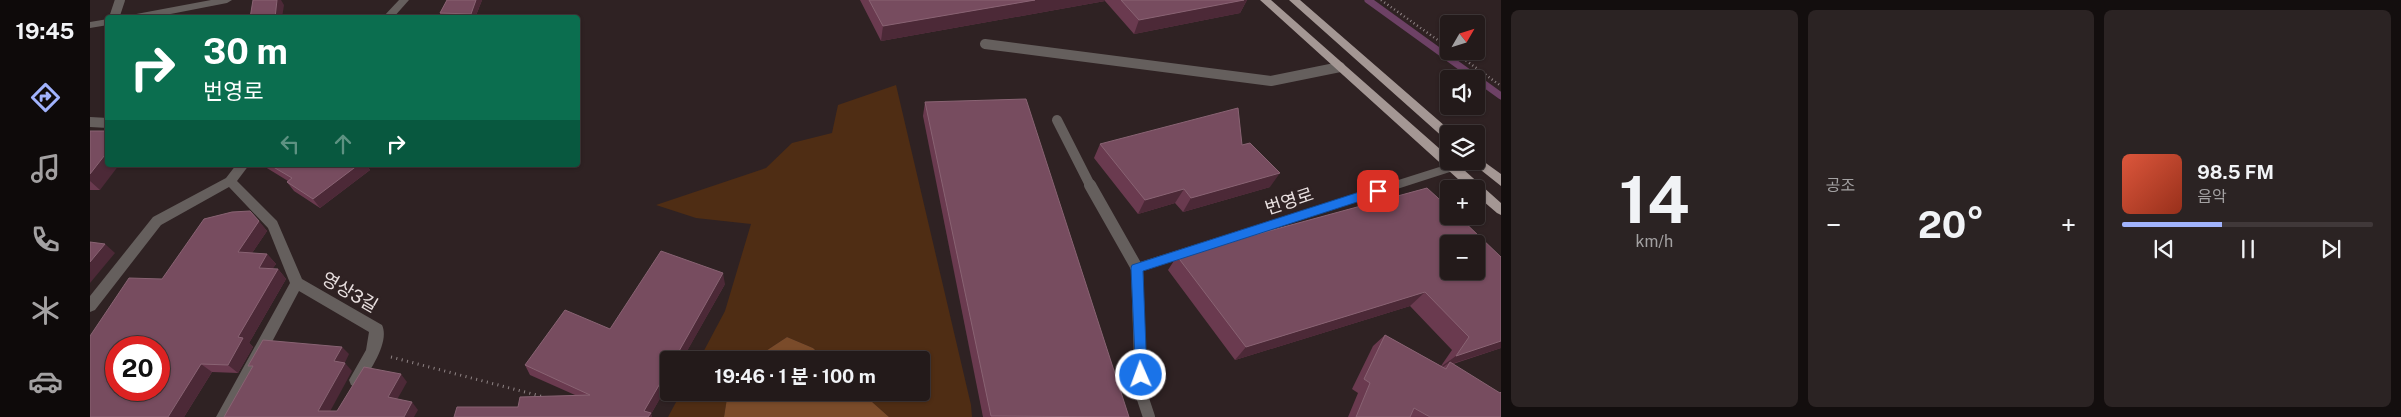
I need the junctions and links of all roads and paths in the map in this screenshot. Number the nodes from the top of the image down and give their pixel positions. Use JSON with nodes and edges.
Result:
{"nodes":[{"id":1,"x":120,"y":0,"type":"edge"},
{"id":2,"x":226,"y":0,"type":"edge"},
{"id":3,"x":404,"y":0,"type":"edge"},
{"id":4,"x":1265,"y":0,"type":"edge"},
{"id":5,"x":1294,"y":0,"type":"edge"},
{"id":6,"x":1381,"y":0,"type":"edge"},
{"id":7,"x":115,"y":15,"type":"edge"},
{"id":8,"x":147,"y":15,"type":"edge"},
{"id":9,"x":390,"y":15,"type":"edge"},
{"id":10,"x":105,"y":22,"type":"edge"},
{"id":11,"x":90,"y":25,"type":"edge"},
{"id":12,"x":1440,"y":42,"type":"edge"},
{"id":13,"x":985,"y":44,"type":"dead end"},
{"id":14,"x":1465,"y":60,"type":"edge"},
{"id":15,"x":1340,"y":67,"type":"junction"},
{"id":16,"x":1501,"y":86,"type":"edge"},
{"id":17,"x":1057,"y":120,"type":"dead end"},
{"id":18,"x":90,"y":122,"type":"edge"},
{"id":19,"x":105,"y":123,"type":"edge"},
{"id":20,"x":1440,"y":128,"type":"edge"},
{"id":21,"x":1440,"y":156,"type":"edge"},
{"id":22,"x":241,"y":167,"type":"edge"},
{"id":23,"x":1485,"y":168,"type":"edge"},
{"id":24,"x":1443,"y":170,"type":"edge"},
{"id":25,"x":1455,"y":170,"type":"edge"},
{"id":26,"x":230,"y":181,"type":"junction"},
{"id":27,"x":1501,"y":181,"type":"edge"},
{"id":28,"x":1501,"y":210,"type":"edge"},
{"id":29,"x":1137,"y":268,"type":"junction"},
{"id":30,"x":297,"y":283,"type":"junction"},
{"id":31,"x":90,"y":306,"type":"edge"},
{"id":32,"x":373,"y":352,"type":"junction"},
{"id":33,"x":349,"y":393,"type":"edge"},
{"id":34,"x":545,"y":397,"type":"edge"},
{"id":35,"x":224,"y":417,"type":"edge"},
{"id":36,"x":1148,"y":417,"type":"edge"}],
"edges":[{"from":1,"to":7,"type":"lane"},
{"from":2,"to":8,"type":"street"},
{"from":3,"to":9,"type":"street"},
{"from":4,"to":15,"type":"main road"},
{"from":5,"to":20,"type":"main road"},
{"from":6,"to":12,"type":"path"},
{"from":10,"to":11,"type":"street"},
{"from":13,"to":15,"type":"lane"},
{"from":14,"to":16,"type":"path"},
{"from":15,"to":21,"type":"main road"},
{"from":17,"to":29,"type":"lane"},
{"from":18,"to":19,"type":"lane"},
{"from":22,"to":26,"type":"street"},
{"from":23,"to":27,"type":"main road"},
{"from":24,"to":29,"type":"street","name":"번영로"},
{"from":25,"to":28,"type":"main road"},
{"from":26,"to":30,"type":"street","name":"영상3길"},
{"from":26,"to":31,"type":"street"},
{"from":29,"to":36,"type":"lane"},
{"from":30,"to":32,"type":"street","name":"영상3길"},
{"from":30,"to":35,"type":"street","name":"영상3길"},
{"from":32,"to":33,"type":"street","name":"영상3길"},
{"from":32,"to":34,"type":"path"}]}
